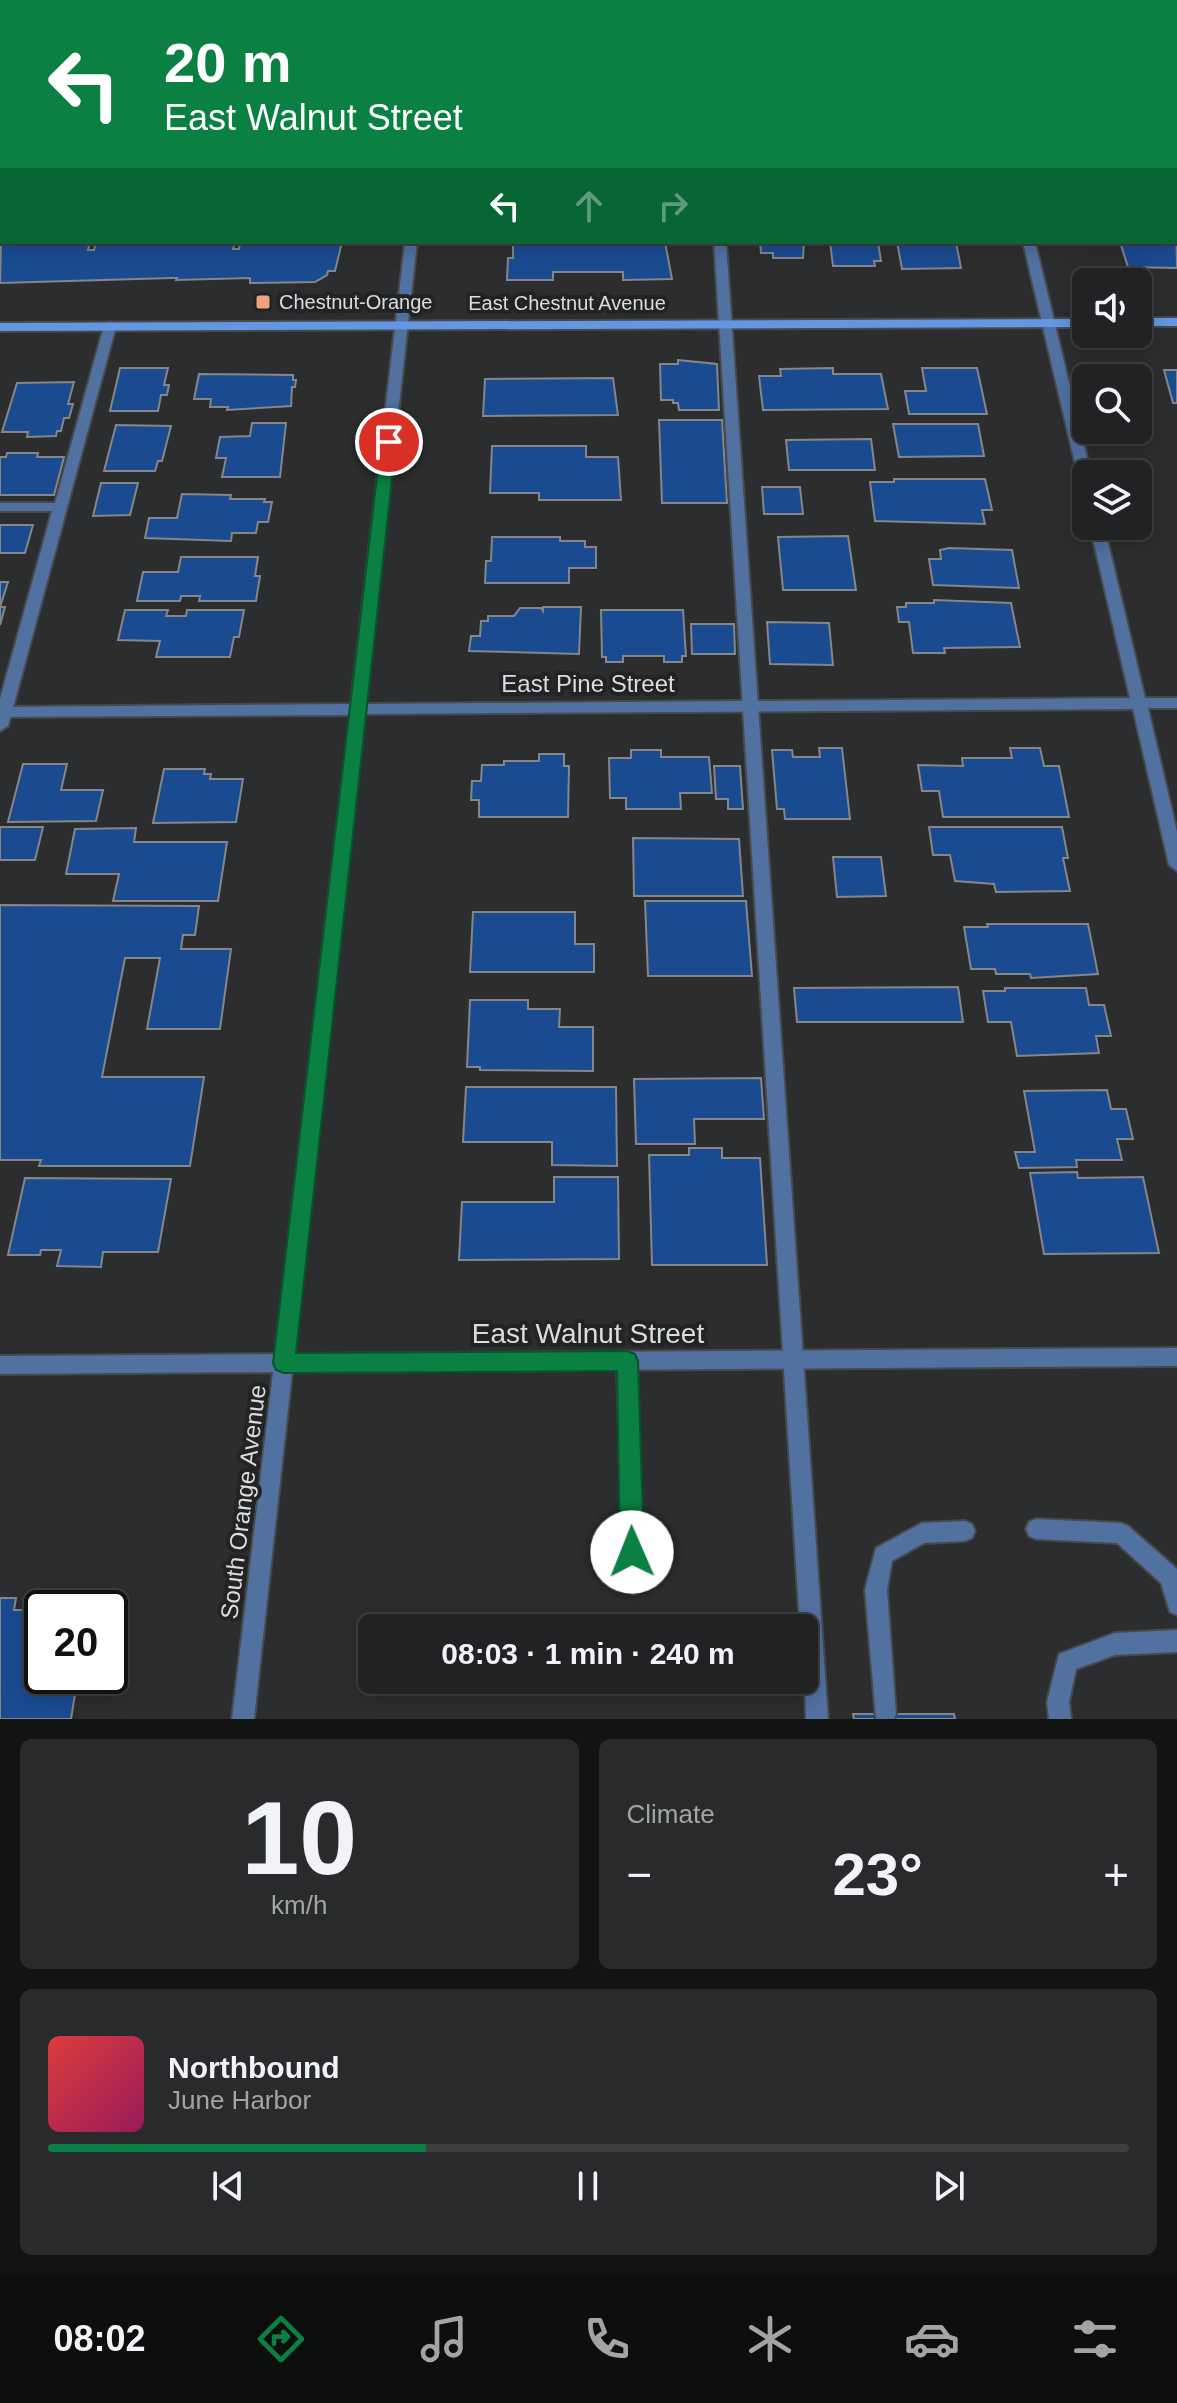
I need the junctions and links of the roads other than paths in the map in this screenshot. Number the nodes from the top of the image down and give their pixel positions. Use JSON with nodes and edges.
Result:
{"nodes":[{"id":1,"x":411,"y":244,"type":"edge"},
{"id":2,"x":720,"y":244,"type":"edge"},
{"id":3,"x":1030,"y":244,"type":"edge"},
{"id":4,"x":1152,"y":322,"type":"edge"},
{"id":5,"x":1177,"y":322,"type":"edge"},
{"id":6,"x":402,"y":323,"type":"junction"},
{"id":7,"x":725,"y":323,"type":"junction"},
{"id":8,"x":1050,"y":323,"type":"junction"},
{"id":9,"x":1072,"y":323,"type":"edge"},
{"id":10,"x":110,"y":326,"type":"junction"},
{"id":11,"x":0,"y":327,"type":"edge"},
{"id":12,"x":1081,"y":460,"type":"edge"},
{"id":13,"x":0,"y":507,"type":"edge"},
{"id":14,"x":60,"y":507,"type":"junction"},
{"id":15,"x":1100,"y":540,"type":"edge"},
{"id":16,"x":1177,"y":703,"type":"edge"},
{"id":17,"x":1137,"y":704,"type":"junction"},
{"id":18,"x":751,"y":706,"type":"junction"},
{"id":19,"x":358,"y":709,"type":"junction"},
{"id":20,"x":1,"y":717,"type":"edge"},
{"id":21,"x":1177,"y":865,"type":"edge"},
{"id":22,"x":1177,"y":1357,"type":"edge"},
{"id":23,"x":793,"y":1359,"type":"junction"},
{"id":24,"x":627,"y":1361,"type":"junction"},
{"id":25,"x":284,"y":1363,"type":"junction"},
{"id":26,"x":0,"y":1365,"type":"edge"},
{"id":27,"x":1036,"y":1529,"type":"dead end"},
{"id":28,"x":965,"y":1531,"type":"dead end"},
{"id":29,"x":633,"y":1584,"type":"dead end"},
{"id":30,"x":1177,"y":1605,"type":"edge"},
{"id":31,"x":1177,"y":1641,"type":"edge"},
{"id":32,"x":885,"y":1714,"type":"dead end"},
{"id":33,"x":243,"y":1719,"type":"edge"},
{"id":34,"x":817,"y":1719,"type":"edge"},
{"id":35,"x":1060,"y":1719,"type":"edge"}],
"edges":[{"from":1,"to":6,"type":"street","name":"South Orange Avenue"},
{"from":2,"to":7,"type":"street"},
{"from":3,"to":8,"type":"street"},
{"from":4,"to":5,"type":"street"},
{"from":6,"to":7,"type":"street","name":"East Chestnut Avenue"},
{"from":6,"to":10,"type":"street","name":"East Chestnut Avenue"},
{"from":6,"to":19,"type":"street","name":"South Orange Avenue"},
{"from":7,"to":8,"type":"street","name":"East Chestnut Avenue"},
{"from":7,"to":18,"type":"street"},
{"from":8,"to":9,"type":"street","name":"East Chestnut Avenue"},
{"from":8,"to":12,"type":"street"},
{"from":10,"to":11,"type":"street","name":"East Chestnut Avenue"},
{"from":10,"to":14,"type":"street"},
{"from":13,"to":14,"type":"street"},
{"from":14,"to":20,"type":"street"},
{"from":15,"to":17,"type":"street"},
{"from":16,"to":17,"type":"street","name":"East Pine Street"},
{"from":17,"to":18,"type":"street","name":"East Pine Street"},
{"from":17,"to":21,"type":"street"},
{"from":18,"to":19,"type":"street","name":"East Pine Street"},
{"from":18,"to":23,"type":"street"},
{"from":19,"to":20,"type":"street","name":"East Pine Street"},
{"from":19,"to":25,"type":"street","name":"South Orange Avenue"},
{"from":22,"to":23,"type":"street","name":"East Walnut Street"},
{"from":23,"to":24,"type":"street","name":"East Walnut Street"},
{"from":23,"to":34,"type":"street"},
{"from":24,"to":25,"type":"street","name":"East Walnut Street"},
{"from":24,"to":29,"type":"street"},
{"from":25,"to":26,"type":"street","name":"East Walnut Street"},
{"from":25,"to":33,"type":"street","name":"South Orange Avenue"},
{"from":27,"to":30,"type":"street"},
{"from":28,"to":32,"type":"street"},
{"from":31,"to":35,"type":"street"}]}
